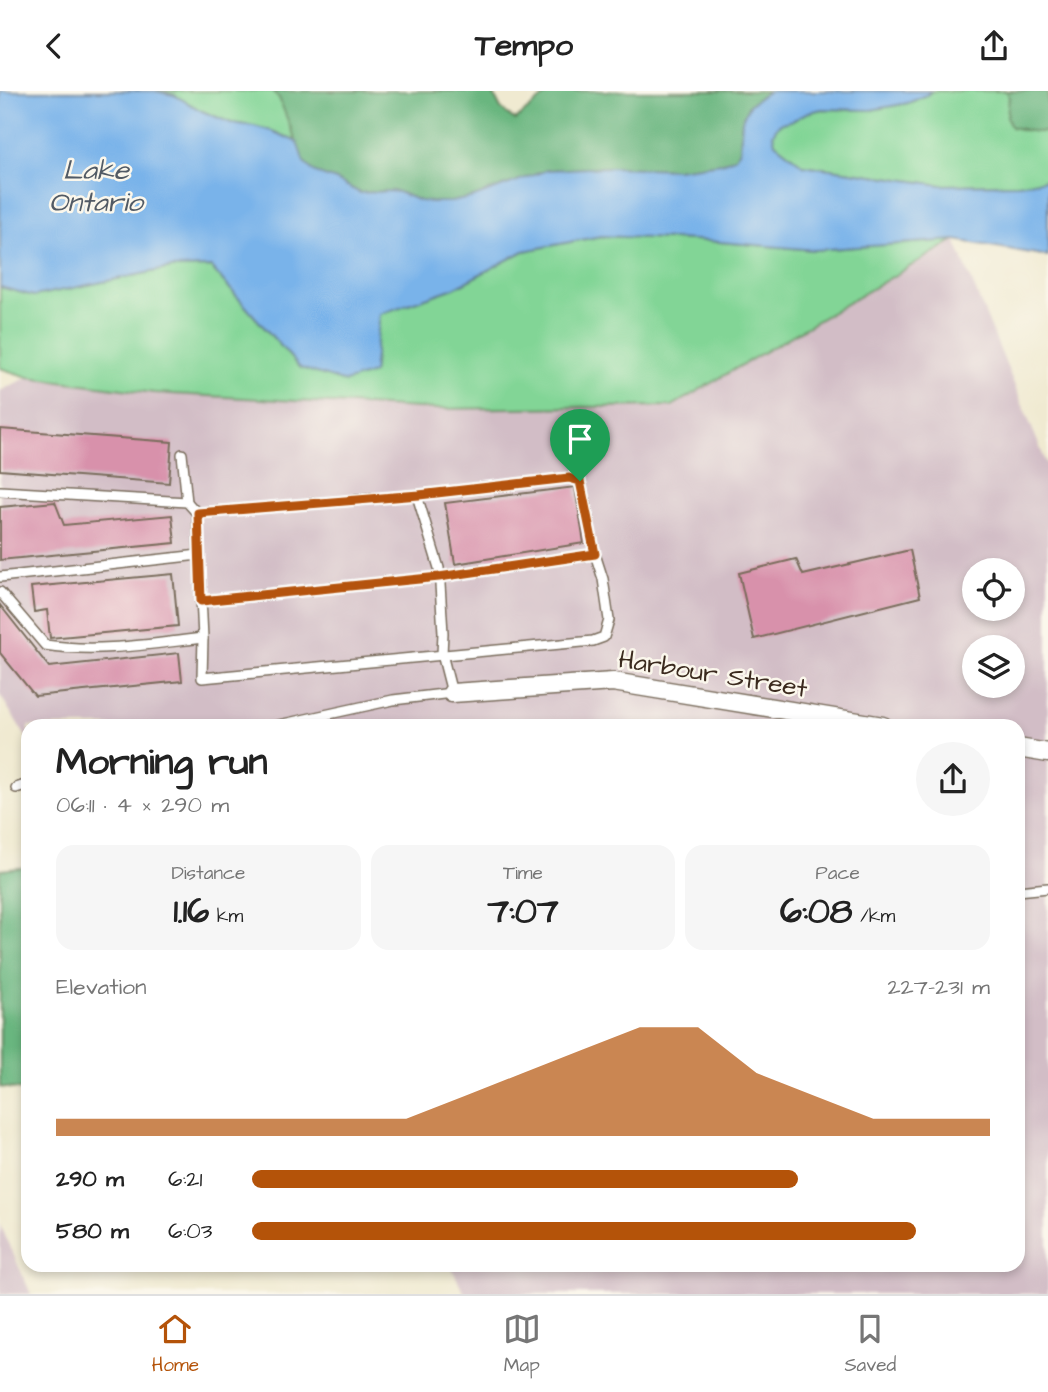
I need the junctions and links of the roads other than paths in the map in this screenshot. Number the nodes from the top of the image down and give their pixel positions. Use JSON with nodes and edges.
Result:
{"nodes":[{"id":1,"x":182,"y":454,"type":"dead end"},
{"id":2,"x":0,"y":491,"type":"edge"},
{"id":3,"x":419,"y":495,"type":"junction"},
{"id":4,"x":187,"y":502,"type":"junction"},
{"id":5,"x":198,"y":513,"type":"junction"},
{"id":6,"x":595,"y":554,"type":"junction"},
{"id":7,"x":200,"y":555,"type":"junction"},
{"id":8,"x":0,"y":576,"type":"edge"},
{"id":9,"x":439,"y":577,"type":"junction"},
{"id":10,"x":0,"y":592,"type":"edge"},
{"id":11,"x":201,"y":601,"type":"junction"},
{"id":12,"x":203,"y":638,"type":"junction"},
{"id":13,"x":442,"y":655,"type":"junction"},
{"id":14,"x":452,"y":693,"type":"junction"},
{"id":15,"x":306,"y":719,"type":"edge"},
{"id":16,"x":840,"y":719,"type":"edge"},
{"id":17,"x":1025,"y":749,"type":"edge"},
{"id":18,"x":1048,"y":753,"type":"edge"},
{"id":19,"x":21,"y":786,"type":"edge"},
{"id":20,"x":16,"y":788,"type":"dead end"},
{"id":21,"x":1048,"y":888,"type":"edge"},
{"id":22,"x":1025,"y":890,"type":"edge"}],
"edges":[{"from":1,"to":4,"type":"lane"},
{"from":2,"to":4,"type":"lane"},
{"from":3,"to":5,"type":"lane"},
{"from":3,"to":6,"type":"lane"},
{"from":3,"to":9,"type":"lane"},
{"from":4,"to":5,"type":"lane"},
{"from":5,"to":7,"type":"lane"},
{"from":6,"to":9,"type":"lane"},
{"from":6,"to":13,"type":"lane"},
{"from":7,"to":8,"type":"lane"},
{"from":7,"to":11,"type":"lane"},
{"from":9,"to":11,"type":"lane"},
{"from":9,"to":13,"type":"lane"},
{"from":10,"to":12,"type":"lane"},
{"from":11,"to":12,"type":"lane"},
{"from":12,"to":13,"type":"lane"},
{"from":13,"to":14,"type":"lane"},
{"from":14,"to":15,"type":"lane"},
{"from":14,"to":16,"type":"street","name":"Harbour Street"},
{"from":17,"to":18,"type":"street"},
{"from":19,"to":20,"type":"lane"},
{"from":21,"to":22,"type":"lane"}]}
